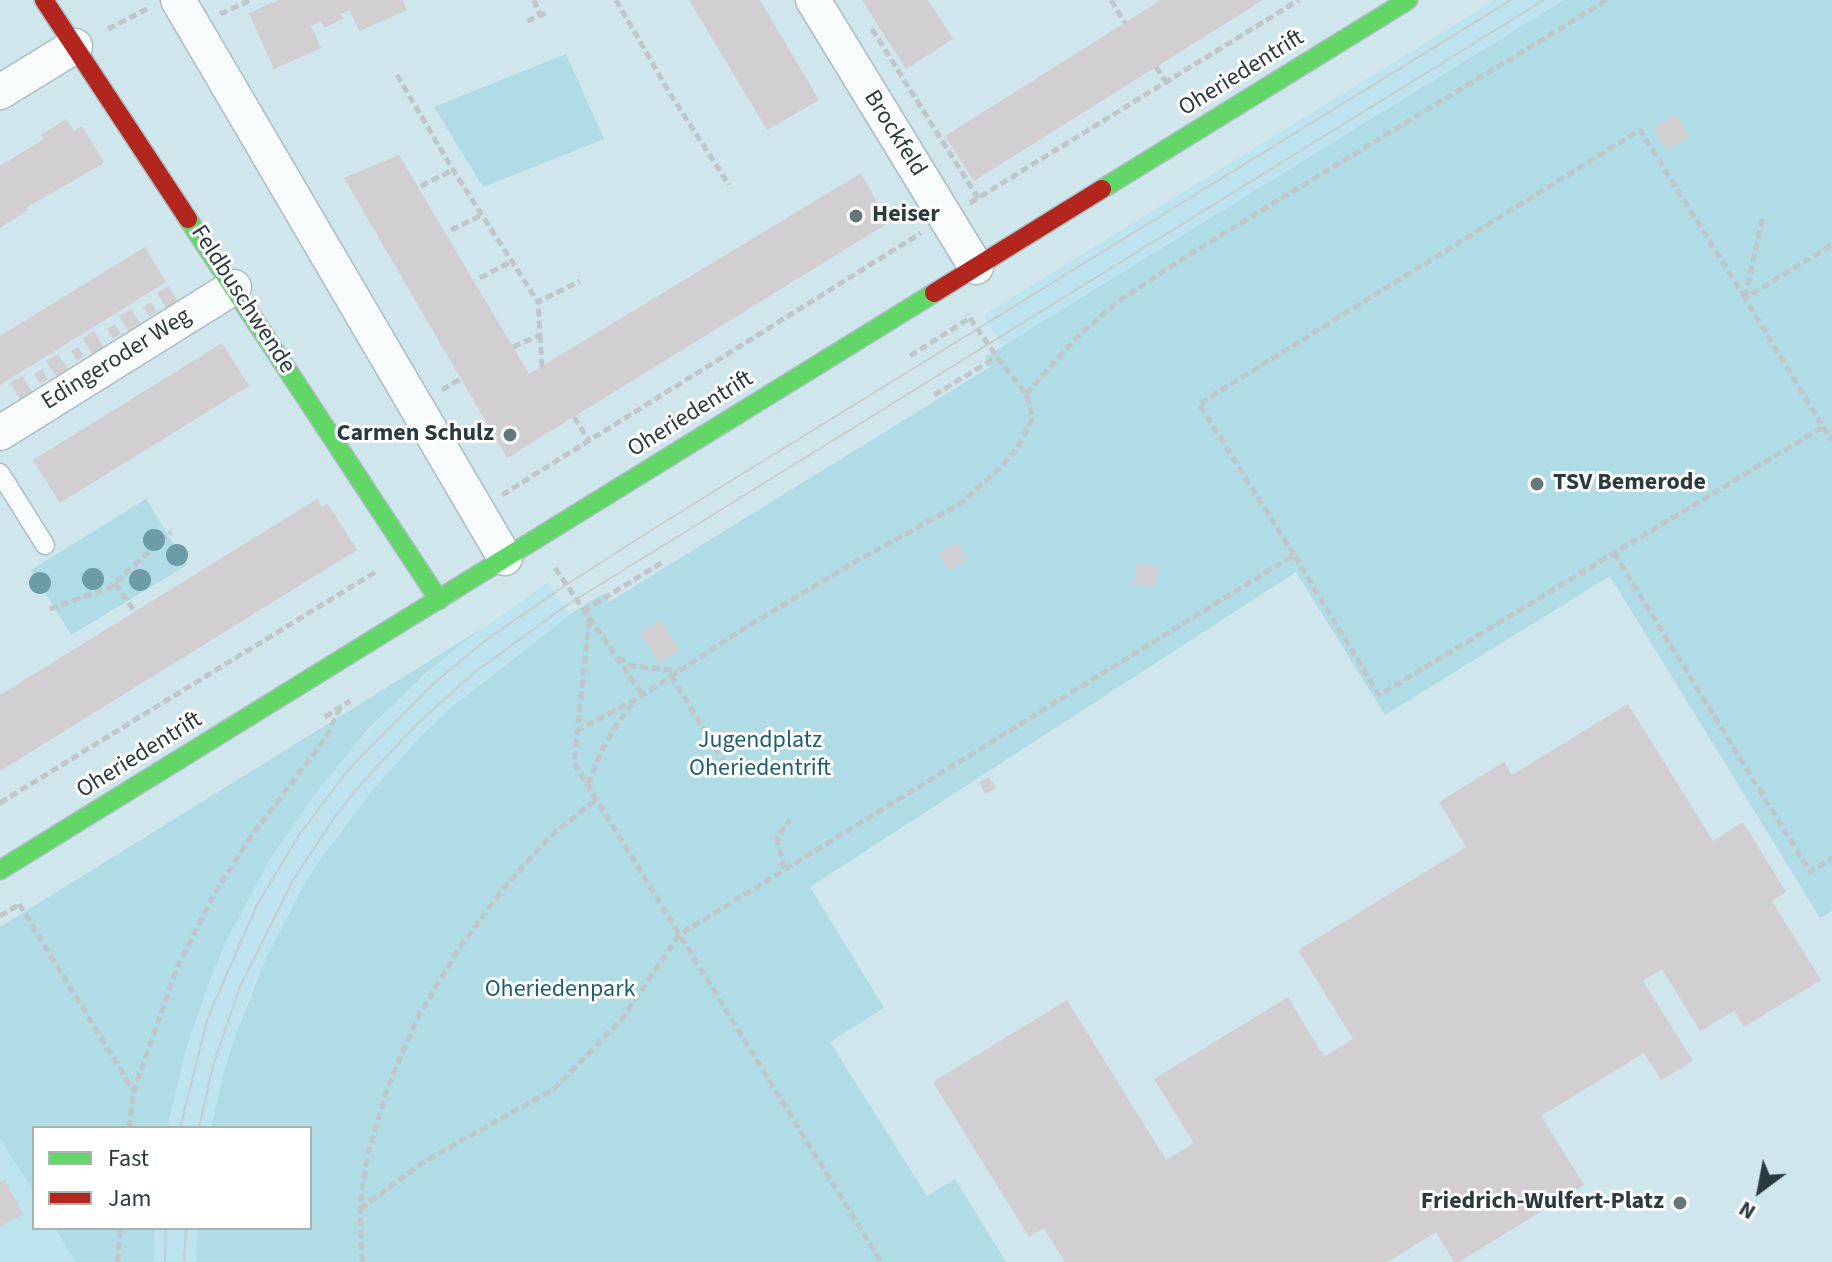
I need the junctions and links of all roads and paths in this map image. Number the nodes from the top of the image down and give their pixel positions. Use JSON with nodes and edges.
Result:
{"nodes":[{"id":1,"x":44,"y":0,"type":"edge"},
{"id":2,"x":534,"y":0,"type":"edge"},
{"id":3,"x":616,"y":0,"type":"edge"},
{"id":4,"x":813,"y":0,"type":"edge"},
{"id":5,"x":1111,"y":0,"type":"edge"},
{"id":6,"x":1299,"y":0,"type":"edge"},
{"id":7,"x":1408,"y":0,"type":"edge"},
{"id":8,"x":1607,"y":0,"type":"edge"},
{"id":9,"x":165,"y":3,"type":"edge"},
{"id":10,"x":548,"y":12,"type":"dead end"},
{"id":11,"x":540,"y":16,"type":"junction"},
{"id":12,"x":527,"y":21,"type":"dead end"},
{"id":13,"x":1125,"y":23,"type":"dead end"},
{"id":14,"x":870,"y":27,"type":"dead end"},
{"id":15,"x":75,"y":46,"type":"junction"},
{"id":16,"x":1156,"y":67,"type":"dead end"},
{"id":17,"x":397,"y":75,"type":"dead end"},
{"id":18,"x":1166,"y":82,"type":"junction"},
{"id":19,"x":0,"y":92,"type":"edge"},
{"id":20,"x":453,"y":170,"type":"junction"},
{"id":21,"x":729,"y":185,"type":"dead end"},
{"id":22,"x":421,"y":186,"type":"dead end"},
{"id":23,"x":978,"y":198,"type":"junction"},
{"id":24,"x":482,"y":215,"type":"junction"},
{"id":25,"x":1763,"y":217,"type":"dead end"},
{"id":26,"x":947,"y":219,"type":"junction"},
{"id":27,"x":451,"y":230,"type":"dead end"},
{"id":28,"x":1832,"y":245,"type":"edge"},
{"id":29,"x":512,"y":261,"type":"junction"},
{"id":30,"x":976,"y":267,"type":"junction"},
{"id":31,"x":480,"y":278,"type":"dead end"},
{"id":32,"x":580,"y":281,"type":"dead end"},
{"id":33,"x":234,"y":287,"type":"junction"},
{"id":34,"x":1745,"y":298,"type":"junction"},
{"id":35,"x":538,"y":302,"type":"junction"},
{"id":36,"x":540,"y":335,"type":"junction"},
{"id":37,"x":513,"y":347,"type":"dead end"},
{"id":38,"x":910,"y":356,"type":"dead end"},
{"id":39,"x":997,"y":357,"type":"junction"},
{"id":40,"x":542,"y":367,"type":"dead end"},
{"id":41,"x":1026,"y":394,"type":"junction"},
{"id":42,"x":934,"y":395,"type":"dead end"},
{"id":43,"x":574,"y":417,"type":"dead end"},
{"id":44,"x":1823,"y":427,"type":"junction"},
{"id":45,"x":0,"y":433,"type":"edge"},
{"id":46,"x":589,"y":441,"type":"junction"},
{"id":47,"x":1832,"y":441,"type":"edge"},
{"id":48,"x":0,"y":473,"type":"edge"},
{"id":49,"x":477,"y":510,"type":"junction"},
{"id":50,"x":171,"y":532,"type":"dead end"},
{"id":51,"x":45,"y":545,"type":"dead end"},
{"id":52,"x":408,"y":552,"type":"junction"},
{"id":53,"x":1614,"y":553,"type":"junction"},
{"id":54,"x":1294,"y":555,"type":"junction"},
{"id":55,"x":505,"y":558,"type":"junction"},
{"id":56,"x":663,"y":562,"type":"dead end"},
{"id":57,"x":557,"y":571,"type":"dead end"},
{"id":58,"x":115,"y":583,"type":"junction"},
{"id":59,"x":439,"y":600,"type":"junction"},
{"id":60,"x":50,"y":609,"type":"dead end"},
{"id":61,"x":583,"y":611,"type":"junction"},
{"id":62,"x":135,"y":612,"type":"dead end"},
{"id":63,"x":589,"y":619,"type":"junction"},
{"id":64,"x":617,"y":657,"type":"junction"},
{"id":65,"x":678,"y":671,"type":"junction"},
{"id":66,"x":671,"y":676,"type":"junction"},
{"id":67,"x":640,"y":696,"type":"junction"},
{"id":68,"x":340,"y":707,"type":"dead end"},
{"id":69,"x":576,"y":731,"type":"junction"},
{"id":70,"x":733,"y":777,"type":"dead end"},
{"id":71,"x":588,"y":785,"type":"junction"},
{"id":72,"x":597,"y":799,"type":"junction"},
{"id":73,"x":0,"y":803,"type":"edge"},
{"id":74,"x":790,"y":820,"type":"dead end"},
{"id":75,"x":1832,"y":858,"type":"edge"},
{"id":76,"x":784,"y":868,"type":"junction"},
{"id":77,"x":0,"y":870,"type":"edge"},
{"id":78,"x":13,"y":893,"type":"dead end"},
{"id":79,"x":679,"y":935,"type":"junction"},
{"id":80,"x":134,"y":1090,"type":"junction"},
{"id":81,"x":129,"y":1126,"type":"edge"},
{"id":82,"x":360,"y":1209,"type":"junction"},
{"id":83,"x":120,"y":1230,"type":"edge"},
{"id":84,"x":118,"y":1262,"type":"edge"},
{"id":85,"x":362,"y":1262,"type":"edge"},
{"id":86,"x":881,"y":1262,"type":"edge"}],
"edges":[{"from":1,"to":15,"type":"street","name":"Feldbuschwende"},
{"from":2,"to":11,"type":"path"},
{"from":3,"to":21,"type":"path"},
{"from":4,"to":26,"type":"street","name":"Brockfeld"},
{"from":5,"to":13,"type":"path"},
{"from":6,"to":18,"type":"path"},
{"from":7,"to":30,"type":"street","name":"Oheriedentrift"},
{"from":8,"to":41,"type":"path"},
{"from":9,"to":15,"type":"path"},
{"from":9,"to":49,"type":"street"},
{"from":10,"to":11,"type":"path"},
{"from":11,"to":12,"type":"path"},
{"from":14,"to":23,"type":"path"},
{"from":15,"to":19,"type":"street"},
{"from":15,"to":33,"type":"street","name":"Feldbuschwende"},
{"from":16,"to":18,"type":"path"},
{"from":17,"to":20,"type":"path"},
{"from":18,"to":23,"type":"path"},
{"from":20,"to":22,"type":"path"},
{"from":20,"to":24,"type":"path"},
{"from":23,"to":26,"type":"path"},
{"from":24,"to":27,"type":"path"},
{"from":24,"to":29,"type":"path"},
{"from":25,"to":34,"type":"path"},
{"from":26,"to":30,"type":"street","name":"Brockfeld"},
{"from":26,"to":46,"type":"path"},
{"from":28,"to":34,"type":"path"},
{"from":29,"to":31,"type":"path"},
{"from":29,"to":35,"type":"path"},
{"from":30,"to":55,"type":"street","name":"Oheriedentrift"},
{"from":32,"to":35,"type":"path"},
{"from":33,"to":45,"type":"street","name":"Edingeroder Weg"},
{"from":33,"to":52,"type":"street","name":"Feldbuschwende"},
{"from":34,"to":44,"type":"path"},
{"from":34,"to":54,"type":"path"},
{"from":35,"to":36,"type":"path"},
{"from":36,"to":37,"type":"path"},
{"from":36,"to":40,"type":"path"},
{"from":38,"to":39,"type":"path"},
{"from":39,"to":41,"type":"path"},
{"from":39,"to":42,"type":"path"},
{"from":41,"to":65,"type":"path"},
{"from":43,"to":46,"type":"path"},
{"from":44,"to":47,"type":"path"},
{"from":44,"to":53,"type":"path"},
{"from":46,"to":49,"type":"path"},
{"from":48,"to":51,"type":"lane"},
{"from":49,"to":55,"type":"street"},
{"from":50,"to":58,"type":"path"},
{"from":52,"to":59,"type":"street","name":"Feldbuschwende"},
{"from":52,"to":73,"type":"path"},
{"from":53,"to":54,"type":"path"},
{"from":53,"to":75,"type":"path"},
{"from":54,"to":76,"type":"path"},
{"from":55,"to":59,"type":"street","name":"Oheriedentrift"},
{"from":56,"to":61,"type":"path"},
{"from":57,"to":61,"type":"path"},
{"from":58,"to":60,"type":"path"},
{"from":58,"to":62,"type":"path"},
{"from":59,"to":77,"type":"street","name":"Oheriedentrift"},
{"from":61,"to":63,"type":"path"},
{"from":63,"to":64,"type":"path"},
{"from":63,"to":69,"type":"path"},
{"from":64,"to":65,"type":"path"},
{"from":64,"to":67,"type":"path"},
{"from":65,"to":66,"type":"path"},
{"from":66,"to":67,"type":"path"},
{"from":66,"to":70,"type":"path"},
{"from":67,"to":69,"type":"path"},
{"from":67,"to":71,"type":"path"},
{"from":68,"to":80,"type":"path"},
{"from":69,"to":71,"type":"path"},
{"from":71,"to":72,"type":"path"},
{"from":72,"to":79,"type":"path"},
{"from":72,"to":82,"type":"path"},
{"from":74,"to":76,"type":"path"},
{"from":76,"to":79,"type":"path"},
{"from":78,"to":80,"type":"path"},
{"from":79,"to":82,"type":"path"},
{"from":79,"to":86,"type":"path"},
{"from":80,"to":81,"type":"path"},
{"from":82,"to":85,"type":"path"},
{"from":83,"to":84,"type":"path"}]}
